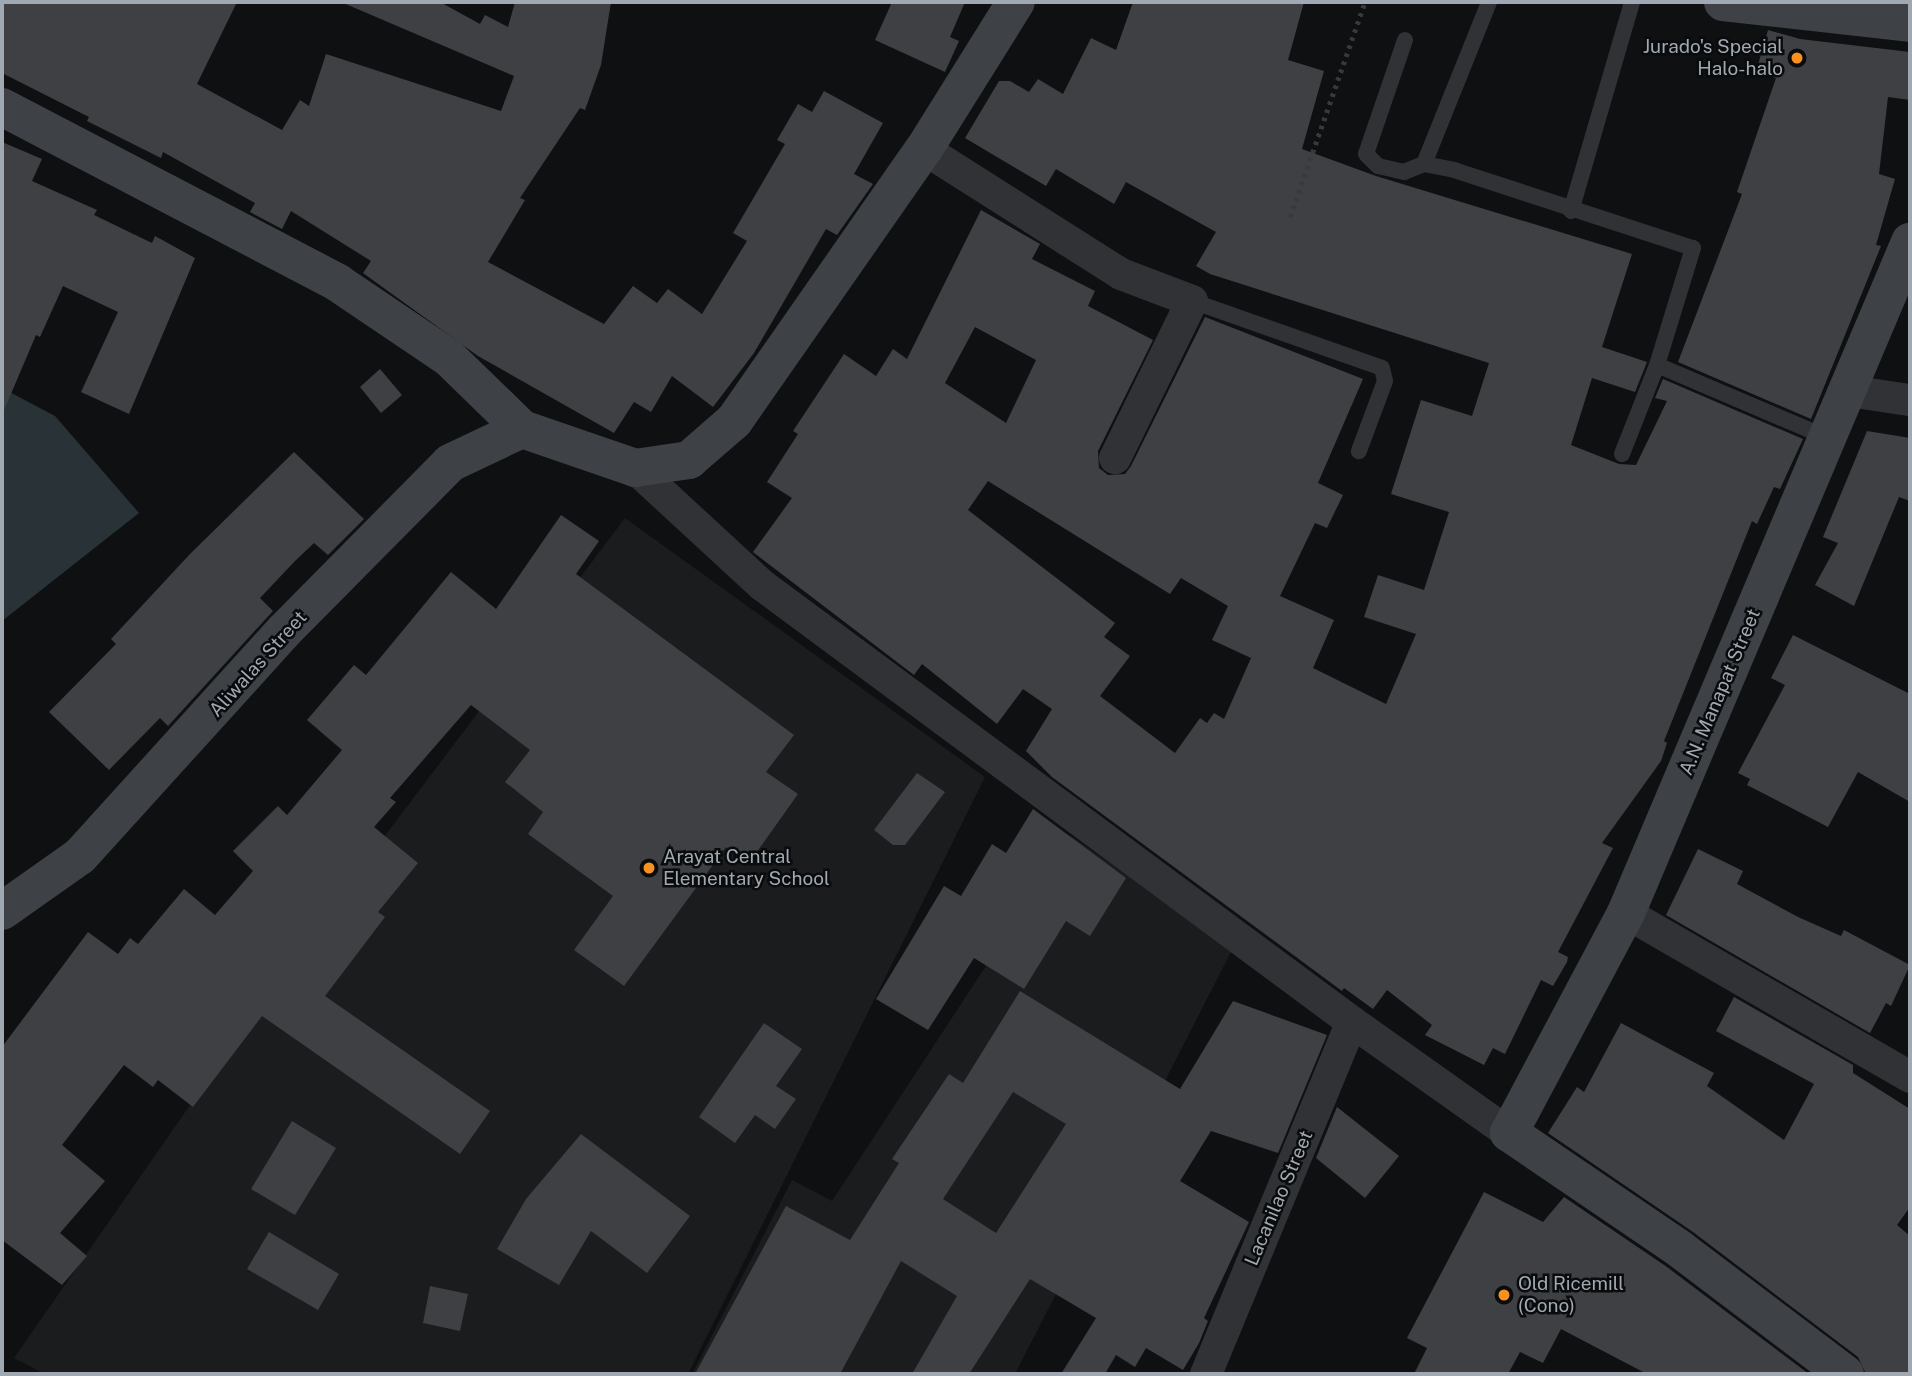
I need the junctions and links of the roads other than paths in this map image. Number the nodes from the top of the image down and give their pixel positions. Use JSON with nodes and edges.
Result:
{"nodes":[{"id":1,"x":1016,"y":2,"type":"edge"},
{"id":2,"x":1489,"y":2,"type":"edge"},
{"id":3,"x":1632,"y":2,"type":"edge"},
{"id":4,"x":1723,"y":2,"type":"edge"},
{"id":5,"x":1910,"y":23,"type":"edge"},
{"id":6,"x":1405,"y":40,"type":"dead end"},
{"id":7,"x":2,"y":107,"type":"edge"},
{"id":8,"x":924,"y":149,"type":"junction"},
{"id":9,"x":1424,"y":164,"type":"junction"},
{"id":10,"x":1571,"y":211,"type":"junction"},
{"id":11,"x":1910,"y":242,"type":"edge"},
{"id":12,"x":1192,"y":300,"type":"junction"},
{"id":13,"x":1657,"y":365,"type":"junction"},
{"id":14,"x":1849,"y":391,"type":"junction"},
{"id":15,"x":1910,"y":400,"type":"edge"},
{"id":16,"x":522,"y":429,"type":"junction"},
{"id":17,"x":1828,"y":438,"type":"junction"},
{"id":18,"x":1359,"y":451,"type":"dead end"},
{"id":19,"x":1622,"y":454,"type":"dead end"},
{"id":20,"x":1115,"y":458,"type":"dead end"},
{"id":21,"x":635,"y":468,"type":"junction"},
{"id":22,"x":2,"y":911,"type":"edge"},
{"id":23,"x":1626,"y":913,"type":"junction"},
{"id":24,"x":1352,"y":1022,"type":"junction"},
{"id":25,"x":1910,"y":1077,"type":"edge"},
{"id":26,"x":1509,"y":1133,"type":"junction"},
{"id":27,"x":1206,"y":1374,"type":"edge"},
{"id":28,"x":1845,"y":1374,"type":"edge"}],
"edges":[{"from":1,"to":8,"type":"street"},
{"from":2,"to":9,"type":"lane"},
{"from":3,"to":10,"type":"lane"},
{"from":4,"to":5,"type":"street"},
{"from":6,"to":9,"type":"lane"},
{"from":7,"to":16,"type":"street"},
{"from":8,"to":12,"type":"street"},
{"from":8,"to":21,"type":"street"},
{"from":9,"to":10,"type":"lane"},
{"from":10,"to":13,"type":"lane"},
{"from":11,"to":14,"type":"street","name":"A.N. Manapat Street"},
{"from":12,"to":18,"type":"lane"},
{"from":12,"to":20,"type":"street"},
{"from":13,"to":17,"type":"lane"},
{"from":13,"to":19,"type":"lane"},
{"from":14,"to":15,"type":"street"},
{"from":14,"to":17,"type":"street","name":"A.N. Manapat Street"},
{"from":16,"to":21,"type":"street"},
{"from":16,"to":22,"type":"street","name":"Aliwalas Street"},
{"from":17,"to":23,"type":"street","name":"A.N. Manapat Street"},
{"from":21,"to":24,"type":"street"},
{"from":23,"to":25,"type":"street"},
{"from":23,"to":26,"type":"street","name":"A.N. Manapat Street"},
{"from":24,"to":26,"type":"street"},
{"from":24,"to":27,"type":"street","name":"Lacanilao Street"},
{"from":26,"to":28,"type":"street"}]}
